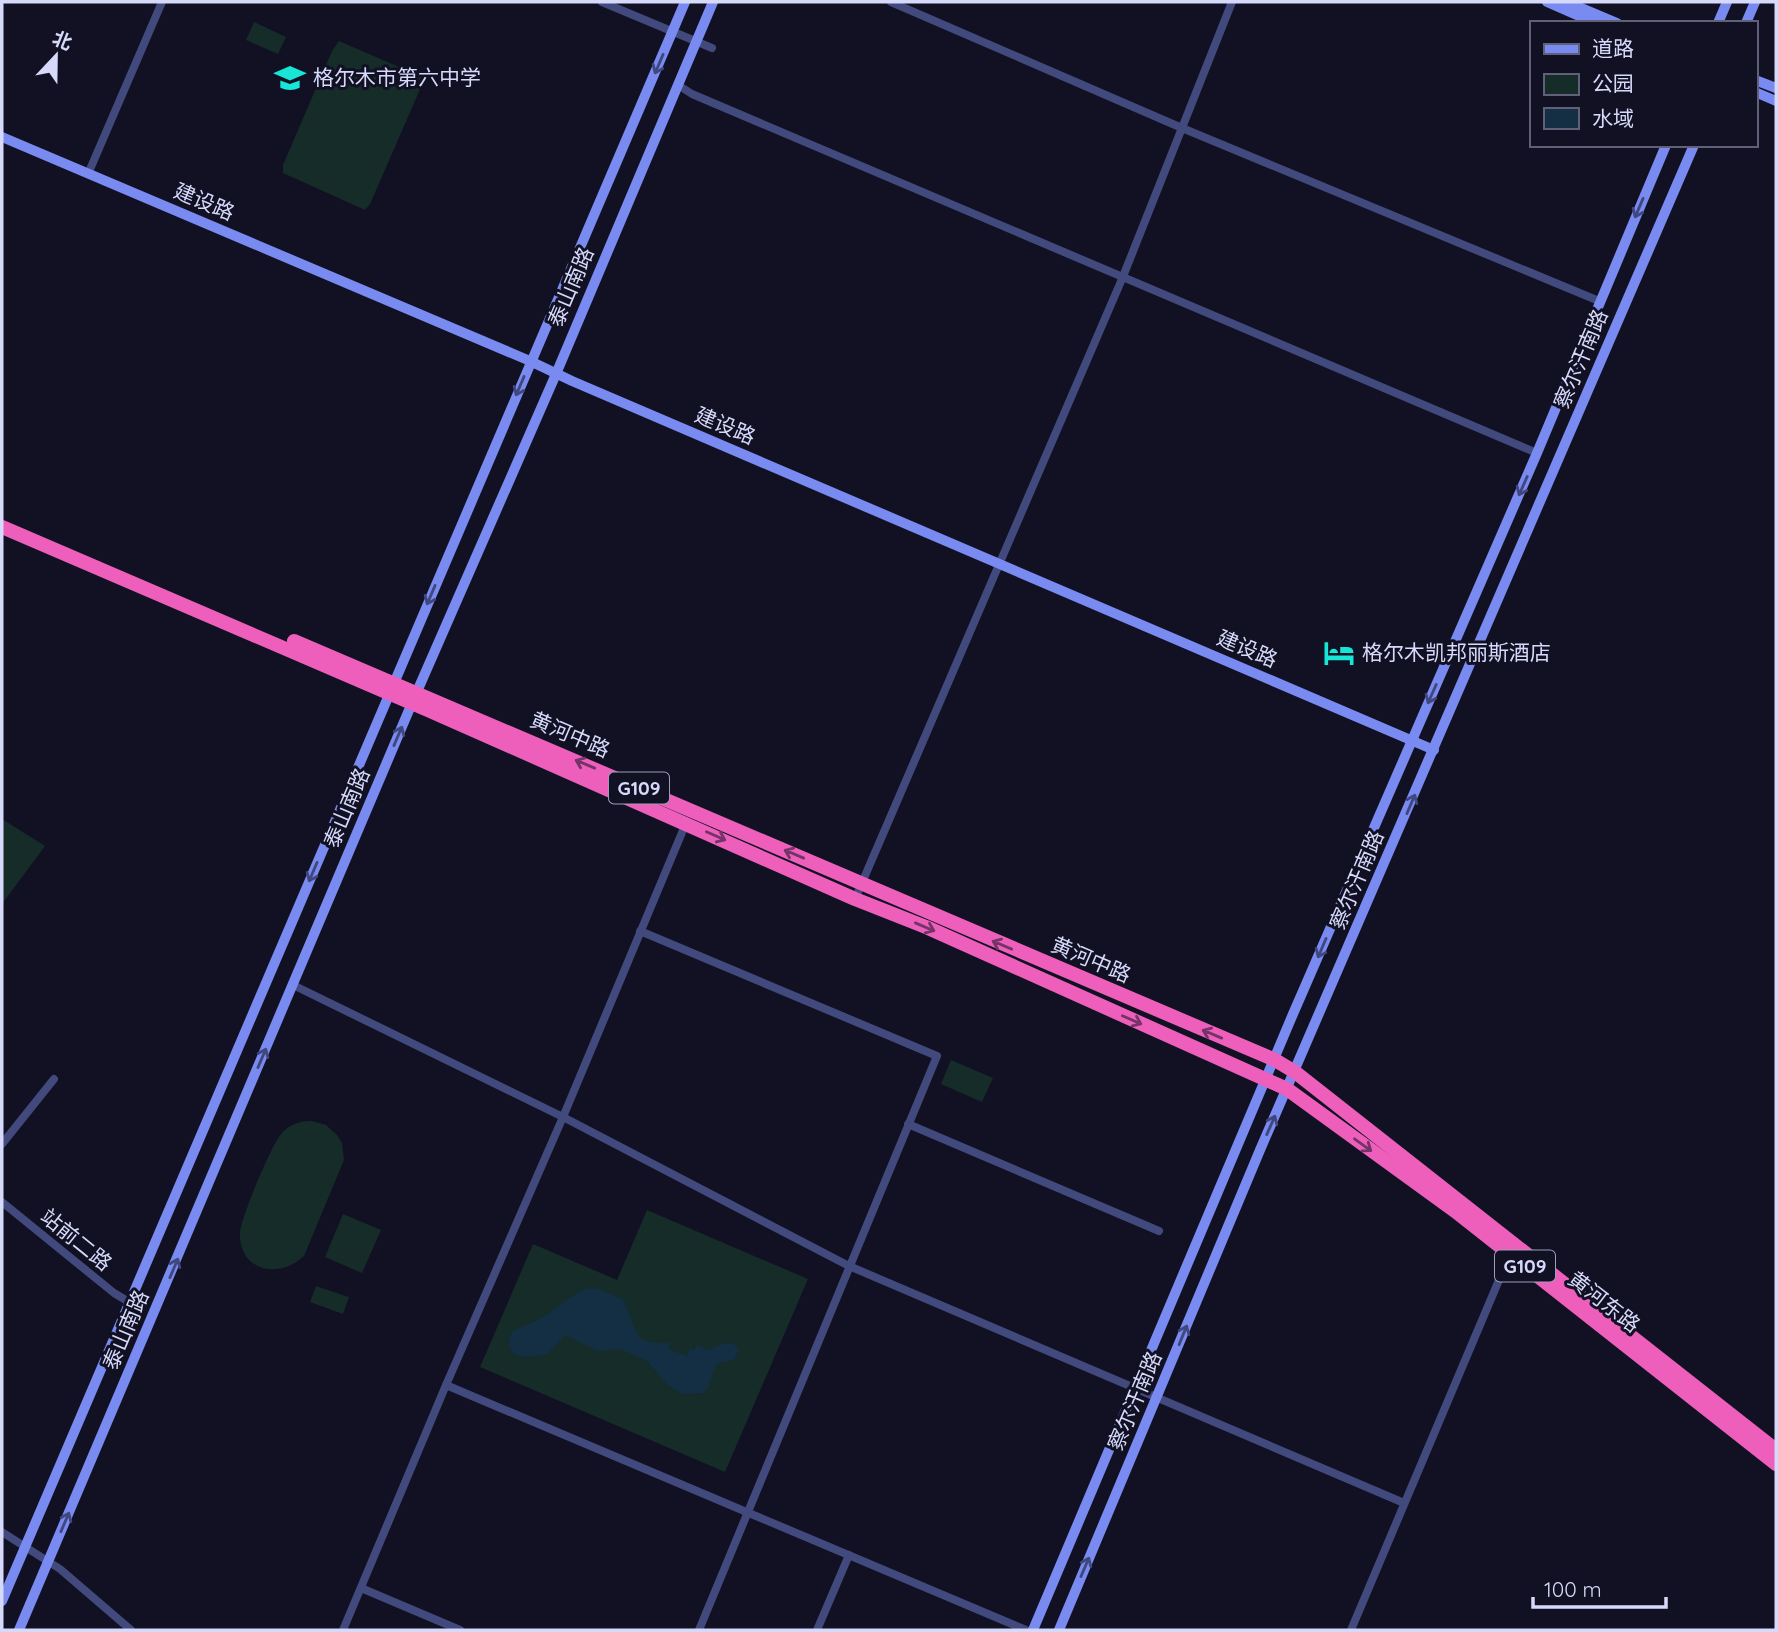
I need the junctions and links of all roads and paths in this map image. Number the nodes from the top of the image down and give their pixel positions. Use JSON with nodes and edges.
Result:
{"nodes":[{"id":1,"x":162,"y":2,"type":"edge"},
{"id":2,"x":602,"y":2,"type":"edge"},
{"id":3,"x":685,"y":2,"type":"edge"},
{"id":4,"x":713,"y":2,"type":"edge"},
{"id":5,"x":891,"y":2,"type":"edge"},
{"id":6,"x":1232,"y":2,"type":"edge"},
{"id":7,"x":1547,"y":2,"type":"edge"},
{"id":8,"x":1567,"y":2,"type":"edge"},
{"id":9,"x":1727,"y":2,"type":"edge"},
{"id":10,"x":1755,"y":2,"type":"edge"},
{"id":11,"x":1590,"y":21,"type":"edge"},
{"id":12,"x":1612,"y":21,"type":"edge"},
{"id":13,"x":1719,"y":21,"type":"edge"},
{"id":14,"x":1747,"y":21,"type":"edge"},
{"id":15,"x":673,"y":32,"type":"junction"},
{"id":16,"x":696,"y":42,"type":"junction"},
{"id":17,"x":712,"y":48,"type":"dead end"},
{"id":18,"x":1757,"y":81,"type":"edge"},
{"id":19,"x":678,"y":85,"type":"junction"},
{"id":20,"x":1776,"y":88,"type":"edge"},
{"id":21,"x":1757,"y":93,"type":"edge"},
{"id":22,"x":1776,"y":101,"type":"edge"},
{"id":23,"x":1182,"y":128,"type":"junction"},
{"id":24,"x":2,"y":137,"type":"edge"},
{"id":25,"x":1665,"y":147,"type":"edge"},
{"id":26,"x":1693,"y":147,"type":"edge"},
{"id":27,"x":88,"y":174,"type":"junction"},
{"id":28,"x":1122,"y":279,"type":"junction"},
{"id":29,"x":1599,"y":301,"type":"junction"},
{"id":30,"x":530,"y":361,"type":"junction"},
{"id":31,"x":556,"y":374,"type":"junction"},
{"id":32,"x":1537,"y":453,"type":"junction"},
{"id":33,"x":2,"y":519,"type":"edge"},
{"id":34,"x":2,"y":527,"type":"edge"},
{"id":35,"x":999,"y":564,"type":"junction"},
{"id":36,"x":391,"y":688,"type":"junction"},
{"id":37,"x":414,"y":698,"type":"junction"},
{"id":38,"x":1411,"y":740,"type":"junction"},
{"id":39,"x":1434,"y":750,"type":"junction"},
{"id":40,"x":685,"y":823,"type":"junction"},
{"id":41,"x":862,"y":884,"type":"junction"},
{"id":42,"x":855,"y":899,"type":"junction"},
{"id":43,"x":640,"y":931,"type":"junction"},
{"id":44,"x":293,"y":985,"type":"junction"},
{"id":45,"x":1275,"y":1060,"type":"junction"},
{"id":46,"x":1295,"y":1072,"type":"junction"},
{"id":47,"x":54,"y":1079,"type":"dead end"},
{"id":48,"x":1266,"y":1080,"type":"junction"},
{"id":49,"x":1287,"y":1089,"type":"junction"},
{"id":50,"x":563,"y":1117,"type":"junction"},
{"id":51,"x":908,"y":1124,"type":"junction"},
{"id":52,"x":1241,"y":1142,"type":"junction"},
{"id":53,"x":2,"y":1144,"type":"edge"},
{"id":54,"x":1260,"y":1150,"type":"junction"},
{"id":55,"x":2,"y":1202,"type":"edge"},
{"id":56,"x":1158,"y":1230,"type":"dead end"},
{"id":57,"x":1510,"y":1254,"type":"junction"},
{"id":58,"x":849,"y":1266,"type":"junction"},
{"id":59,"x":129,"y":1302,"type":"junction"},
{"id":60,"x":446,"y":1385,"type":"junction"},
{"id":61,"x":1136,"y":1388,"type":"junction"},
{"id":62,"x":1158,"y":1398,"type":"junction"},
{"id":63,"x":1776,"y":1459,"type":"edge"},
{"id":64,"x":1404,"y":1503,"type":"junction"},
{"id":65,"x":748,"y":1513,"type":"junction"},
{"id":66,"x":2,"y":1532,"type":"edge"},
{"id":67,"x":24,"y":1548,"type":"junction"},
{"id":68,"x":849,"y":1555,"type":"junction"},
{"id":69,"x":48,"y":1562,"type":"junction"},
{"id":70,"x":361,"y":1588,"type":"junction"},
{"id":71,"x":2,"y":1601,"type":"edge"},
{"id":72,"x":19,"y":1630,"type":"edge"},
{"id":73,"x":131,"y":1630,"type":"edge"},
{"id":74,"x":343,"y":1630,"type":"edge"},
{"id":75,"x":460,"y":1630,"type":"edge"},
{"id":76,"x":699,"y":1630,"type":"edge"},
{"id":77,"x":817,"y":1630,"type":"edge"},
{"id":78,"x":1026,"y":1630,"type":"edge"},
{"id":79,"x":1033,"y":1630,"type":"edge"},
{"id":80,"x":1059,"y":1630,"type":"edge"},
{"id":81,"x":1351,"y":1630,"type":"edge"}],
"edges":[{"from":1,"to":27,"type":"street"},
{"from":2,"to":15,"type":"street"},
{"from":3,"to":15,"type":"street","name":"泰山南路"},
{"from":4,"to":16,"type":"street","name":"泰山南路"},
{"from":5,"to":23,"type":"street"},
{"from":6,"to":23,"type":"street"},
{"from":7,"to":11,"type":"street"},
{"from":8,"to":12,"type":"street"},
{"from":9,"to":13,"type":"street"},
{"from":10,"to":14,"type":"street"},
{"from":15,"to":16,"type":"street"},
{"from":15,"to":30,"type":"street","name":"泰山南路","one_way":true},
{"from":16,"to":17,"type":"street"},
{"from":16,"to":19,"type":"street","name":"泰山南路"},
{"from":18,"to":20,"type":"street"},
{"from":19,"to":28,"type":"street"},
{"from":19,"to":31,"type":"street","name":"泰山南路"},
{"from":21,"to":22,"type":"street"},
{"from":23,"to":28,"type":"street"},
{"from":23,"to":29,"type":"street"},
{"from":24,"to":27,"type":"street","name":"建设路"},
{"from":25,"to":29,"type":"street","name":"察尔汗南路","one_way":true},
{"from":26,"to":39,"type":"street","name":"察尔汗南路"},
{"from":27,"to":30,"type":"street","name":"建设路"},
{"from":28,"to":32,"type":"street"},
{"from":28,"to":35,"type":"street"},
{"from":29,"to":32,"type":"street","name":"察尔汗南路"},
{"from":30,"to":31,"type":"street","name":"建设路"},
{"from":30,"to":36,"type":"street","name":"泰山南路","one_way":true},
{"from":31,"to":35,"type":"street","name":"建设路"},
{"from":31,"to":37,"type":"street","name":"泰山南路"},
{"from":32,"to":38,"type":"street","name":"察尔汗南路","one_way":true},
{"from":33,"to":36,"type":"highway","name":"黄河中路","number":"G109"},
{"from":34,"to":36,"type":"highway","name":"黄河中路","number":"G109"},
{"from":35,"to":38,"type":"street","name":"建设路"},
{"from":35,"to":41,"type":"street"},
{"from":36,"to":37,"type":"highway","name":"黄河中路","number":"G109"},
{"from":36,"to":59,"type":"street","name":"泰山南路","one_way":true},
{"from":37,"to":40,"type":"highway","name":"黄河中路","number":"G109"},
{"from":41,"to":37,"type":"highway","name":"黄河中路","number":"G109","one_way":true},
{"from":44,"to":37,"type":"street","name":"泰山南路","one_way":true},
{"from":38,"to":39,"type":"street","name":"建设路"},
{"from":38,"to":45,"type":"street","name":"察尔汗南路","one_way":true},
{"from":46,"to":39,"type":"street","name":"察尔汗南路","one_way":true},
{"from":40,"to":42,"type":"highway","name":"黄河中路","number":"G109","one_way":true},
{"from":40,"to":43,"type":"street"},
{"from":41,"to":42,"type":"street"},
{"from":45,"to":41,"type":"highway","name":"黄河中路","number":"G109","one_way":true},
{"from":42,"to":48,"type":"highway","name":"黄河中路","number":"G109","one_way":true},
{"from":43,"to":50,"type":"street"},
{"from":43,"to":51,"type":"street"},
{"from":44,"to":50,"type":"street"},
{"from":69,"to":44,"type":"street","name":"泰山南路","one_way":true},
{"from":45,"to":46,"type":"highway","name":"黄河东路","number":"G109"},
{"from":45,"to":48,"type":"street","name":"察尔汗南路"},
{"from":46,"to":49,"type":"street","name":"察尔汗南路"},
{"from":46,"to":63,"type":"highway","name":"黄河东路","number":"G109"},
{"from":47,"to":53,"type":"street"},
{"from":48,"to":49,"type":"highway","name":"黄河东路","number":"G109"},
{"from":48,"to":52,"type":"street","name":"察尔汗南路"},
{"from":54,"to":49,"type":"street","name":"察尔汗南路","one_way":true},
{"from":49,"to":57,"type":"highway","name":"黄河东路","number":"G109","one_way":true},
{"from":50,"to":58,"type":"street"},
{"from":50,"to":60,"type":"street"},
{"from":51,"to":56,"type":"street"},
{"from":51,"to":58,"type":"street"},
{"from":52,"to":54,"type":"street"},
{"from":52,"to":61,"type":"street","name":"察尔汗南路"},
{"from":62,"to":54,"type":"street","name":"察尔汗南路","one_way":true},
{"from":55,"to":59,"type":"street","name":"站前二路"},
{"from":57,"to":63,"type":"highway","name":"黄河东路","number":"G109"},
{"from":57,"to":64,"type":"street"},
{"from":58,"to":61,"type":"street"},
{"from":58,"to":65,"type":"street"},
{"from":59,"to":67,"type":"street","name":"泰山南路"},
{"from":60,"to":65,"type":"street"},
{"from":60,"to":70,"type":"street"},
{"from":61,"to":62,"type":"street"},
{"from":61,"to":79,"type":"street","name":"察尔汗南路"},
{"from":62,"to":64,"type":"street"},
{"from":80,"to":62,"type":"street","name":"察尔汗南路","one_way":true},
{"from":64,"to":81,"type":"street"},
{"from":65,"to":68,"type":"street"},
{"from":65,"to":76,"type":"street"},
{"from":66,"to":67,"type":"street"},
{"from":67,"to":69,"type":"street"},
{"from":67,"to":71,"type":"street","name":"泰山南路"},
{"from":68,"to":77,"type":"street"},
{"from":68,"to":78,"type":"street"},
{"from":69,"to":72,"type":"street","name":"泰山南路"},
{"from":69,"to":73,"type":"street"},
{"from":70,"to":74,"type":"street"},
{"from":70,"to":75,"type":"street"}]}
